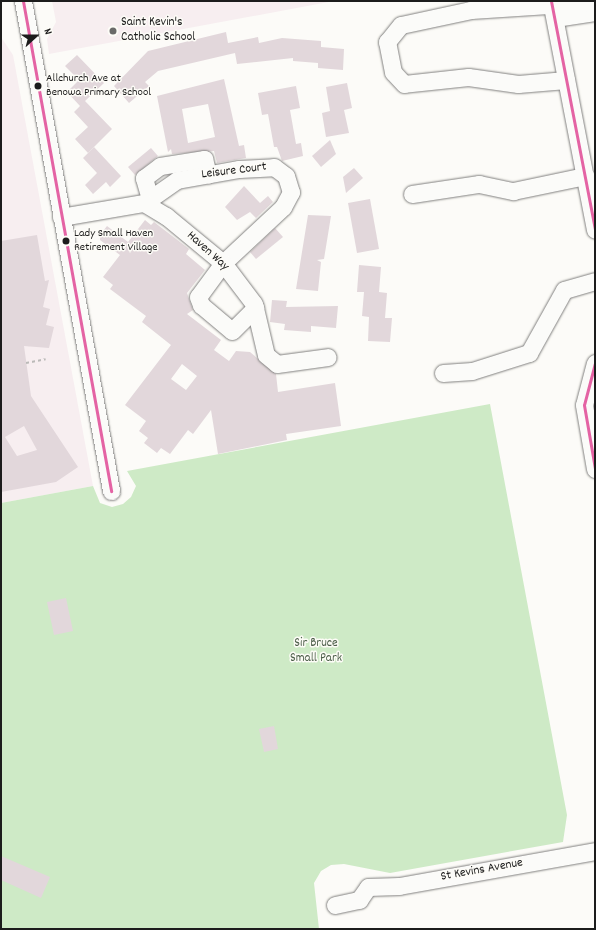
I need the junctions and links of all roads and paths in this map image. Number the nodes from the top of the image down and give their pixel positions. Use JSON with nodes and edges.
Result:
{"nodes":[{"id":1,"x":23,"y":1,"type":"edge"},
{"id":2,"x":595,"y":2,"type":"edge"},
{"id":3,"x":553,"y":8,"type":"edge"},
{"id":4,"x":595,"y":12,"type":"edge"},
{"id":5,"x":566,"y":80,"type":"junction"},
{"id":6,"x":585,"y":176,"type":"junction"},
{"id":7,"x":412,"y":194,"type":"dead end"},
{"id":8,"x":147,"y":201,"type":"junction"},
{"id":9,"x":61,"y":216,"type":"junction"},
{"id":10,"x":595,"y":230,"type":"edge"},
{"id":11,"x":223,"y":263,"type":"junction"},
{"id":12,"x":595,"y":282,"type":"edge"},
{"id":13,"x":255,"y":308,"type":"junction"},
{"id":14,"x":328,"y":357,"type":"dead end"},
{"id":15,"x":46,"y":359,"type":"dead end"},
{"id":16,"x":26,"y":363,"type":"dead end"},
{"id":17,"x":595,"y":363,"type":"edge"},
{"id":18,"x":443,"y":373,"type":"dead end"},
{"id":19,"x":595,"y":469,"type":"edge"},
{"id":20,"x":111,"y":491,"type":"dead end"},
{"id":21,"x":595,"y":851,"type":"edge"},
{"id":22,"x":335,"y":904,"type":"dead end"}],
"edges":[{"from":1,"to":9,"type":"street"},
{"from":2,"to":3,"type":"street"},
{"from":3,"to":4,"type":"street"},
{"from":3,"to":5,"type":"street"},
{"from":3,"to":5,"type":"street"},
{"from":5,"to":6,"type":"street"},
{"from":6,"to":7,"type":"street"},
{"from":6,"to":10,"type":"street"},
{"from":8,"to":9,"type":"street"},
{"from":8,"to":11,"type":"street","name":"Haven Way"},
{"from":8,"to":11,"type":"street","name":"Leisure Court"},
{"from":9,"to":20,"type":"street"},
{"from":11,"to":13,"type":"street","name":"Haven Way"},
{"from":11,"to":13,"type":"street","name":"Leisure Court"},
{"from":12,"to":18,"type":"street"},
{"from":13,"to":14,"type":"street","name":"Haven Way"},
{"from":15,"to":16,"type":"path"},
{"from":17,"to":19,"type":"street"},
{"from":21,"to":22,"type":"street","name":"St Kevins Avenue"}]}
